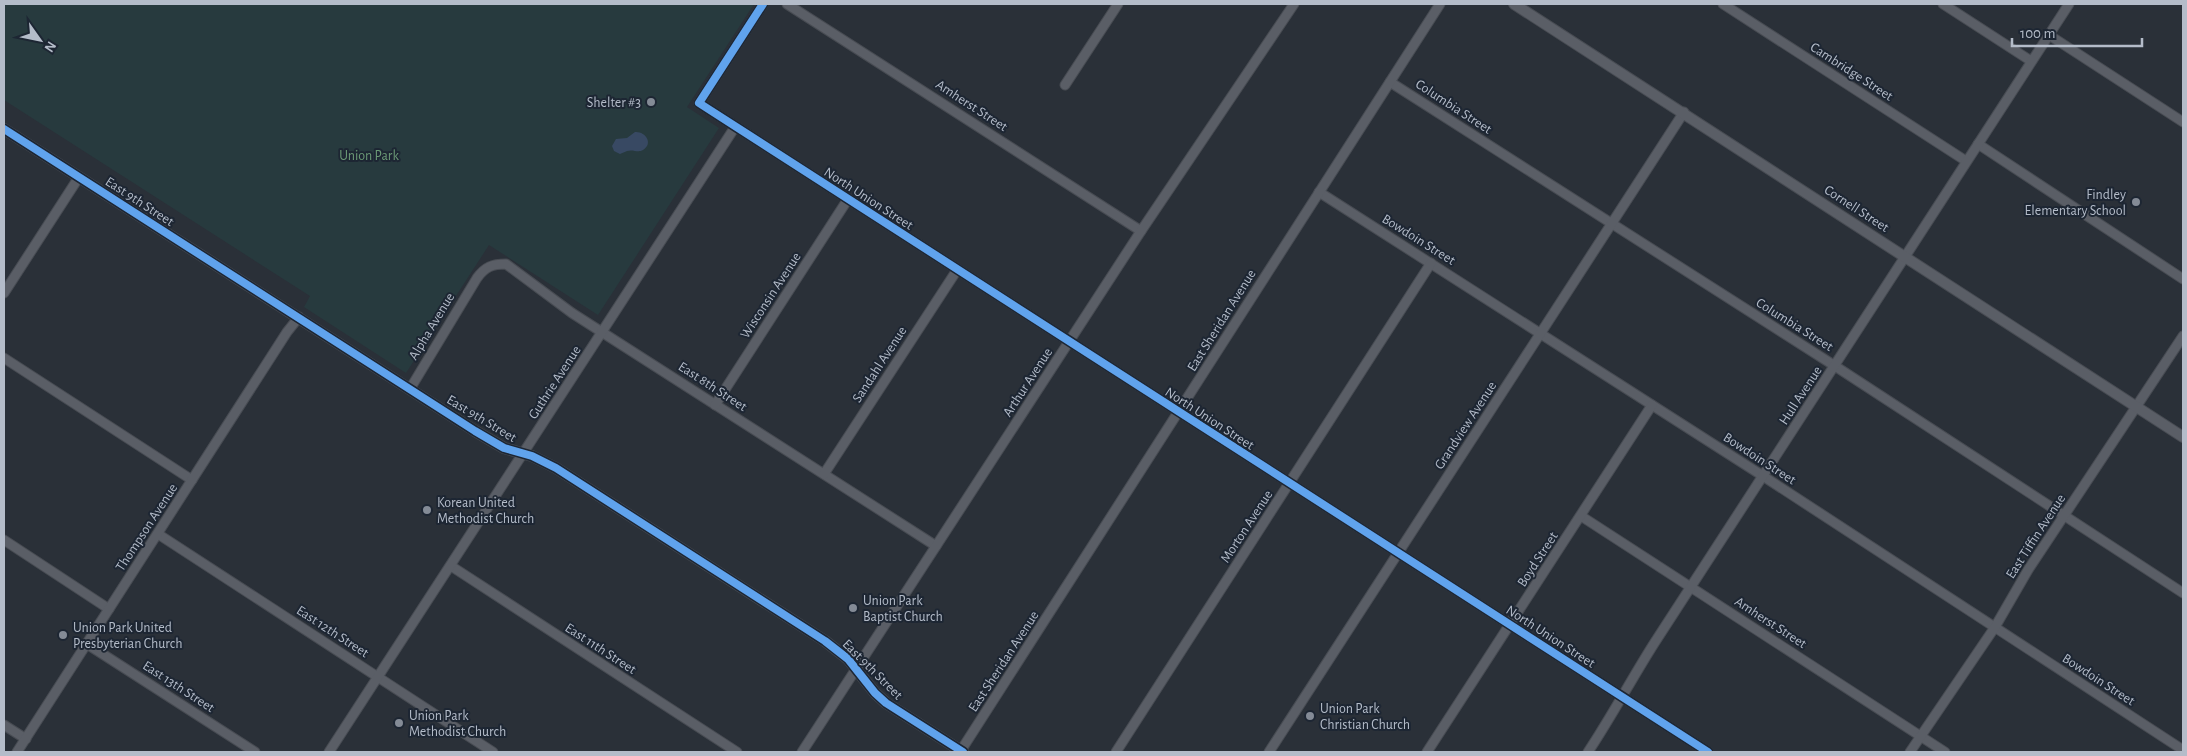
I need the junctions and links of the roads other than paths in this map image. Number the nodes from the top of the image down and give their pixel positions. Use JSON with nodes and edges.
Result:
{"nodes":[{"id":1,"x":763,"y":4,"type":"edge"},
{"id":2,"x":787,"y":4,"type":"edge"},
{"id":3,"x":1118,"y":4,"type":"edge"},
{"id":4,"x":1294,"y":4,"type":"edge"},
{"id":5,"x":1440,"y":4,"type":"edge"},
{"id":6,"x":1514,"y":4,"type":"edge"},
{"id":7,"x":1722,"y":4,"type":"edge"},
{"id":8,"x":1943,"y":4,"type":"edge"},
{"id":9,"x":2068,"y":4,"type":"edge"},
{"id":10,"x":2048,"y":35,"type":"junction"},
{"id":11,"x":2031,"y":61,"type":"junction"},
{"id":12,"x":1390,"y":82,"type":"junction"},
{"id":13,"x":1065,"y":85,"type":"dead end"},
{"id":14,"x":1684,"y":112,"type":"junction"},
{"id":15,"x":2183,"y":122,"type":"edge"},
{"id":16,"x":735,"y":127,"type":"junction"},
{"id":17,"x":4,"y":129,"type":"edge"},
{"id":18,"x":1978,"y":144,"type":"junction"},
{"id":19,"x":1966,"y":161,"type":"junction"},
{"id":20,"x":79,"y":177,"type":"junction"},
{"id":21,"x":1319,"y":192,"type":"junction"},
{"id":22,"x":848,"y":199,"type":"junction"},
{"id":23,"x":1612,"y":224,"type":"junction"},
{"id":24,"x":1141,"y":231,"type":"junction"},
{"id":25,"x":1906,"y":256,"type":"junction"},
{"id":26,"x":1431,"y":263,"type":"junction"},
{"id":27,"x":958,"y":270,"type":"junction"},
{"id":28,"x":477,"y":278,"type":"joint"},
{"id":29,"x":2183,"y":279,"type":"edge"},
{"id":30,"x":4,"y":293,"type":"edge"},
{"id":31,"x":298,"y":317,"type":"junction"},
{"id":32,"x":603,"y":331,"type":"junction"},
{"id":33,"x":1542,"y":334,"type":"junction"},
{"id":34,"x":2183,"y":336,"type":"edge"},
{"id":35,"x":1070,"y":342,"type":"junction"},
{"id":36,"x":4,"y":358,"type":"edge"},
{"id":37,"x":1835,"y":366,"type":"junction"},
{"id":38,"x":410,"y":389,"type":"junction"},
{"id":39,"x":715,"y":405,"type":"junction"},
{"id":40,"x":1652,"y":405,"type":"junction"},
{"id":41,"x":2137,"y":407,"type":"junction"},
{"id":42,"x":1178,"y":413,"type":"junction"},
{"id":43,"x":2183,"y":437,"type":"edge"},
{"id":44,"x":524,"y":455,"type":"junction"},
{"id":45,"x":824,"y":474,"type":"junction"},
{"id":46,"x":1764,"y":476,"type":"junction"},
{"id":47,"x":192,"y":480,"type":"junction"},
{"id":48,"x":1290,"y":484,"type":"junction"},
{"id":49,"x":2064,"y":515,"type":"junction"},
{"id":50,"x":1581,"y":516,"type":"junction"},
{"id":51,"x":158,"y":534,"type":"junction"},
{"id":52,"x":4,"y":540,"type":"edge"},
{"id":53,"x":936,"y":546,"type":"junction"},
{"id":54,"x":1397,"y":553,"type":"junction"},
{"id":55,"x":451,"y":566,"type":"junction"},
{"id":56,"x":1692,"y":587,"type":"junction"},
{"id":57,"x":2183,"y":593,"type":"edge"},
{"id":58,"x":110,"y":608,"type":"junction"},
{"id":59,"x":1510,"y":625,"type":"junction"},
{"id":60,"x":1995,"y":627,"type":"junction"},
{"id":61,"x":87,"y":644,"type":"junction"},
{"id":62,"x":857,"y":669,"type":"junction"},
{"id":63,"x":378,"y":678,"type":"junction"},
{"id":64,"x":1622,"y":697,"type":"junction"},
{"id":65,"x":4,"y":725,"type":"edge"},
{"id":66,"x":1921,"y":736,"type":"junction"},
{"id":67,"x":26,"y":739,"type":"junction"},
{"id":68,"x":2183,"y":750,"type":"edge"},
{"id":69,"x":17,"y":752,"type":"edge"},
{"id":70,"x":255,"y":752,"type":"edge"},
{"id":71,"x":330,"y":752,"type":"edge"},
{"id":72,"x":493,"y":752,"type":"edge"},
{"id":73,"x":737,"y":752,"type":"edge"},
{"id":74,"x":802,"y":752,"type":"edge"},
{"id":75,"x":961,"y":752,"type":"edge"},
{"id":76,"x":1116,"y":752,"type":"edge"},
{"id":77,"x":1270,"y":752,"type":"edge"},
{"id":78,"x":1427,"y":752,"type":"edge"},
{"id":79,"x":1588,"y":752,"type":"edge"},
{"id":80,"x":1708,"y":752,"type":"edge"},
{"id":81,"x":1910,"y":752,"type":"edge"},
{"id":82,"x":1945,"y":752,"type":"edge"}],
"edges":[{"from":1,"to":16,"type":"street","name":"North Union Street"},
{"from":2,"to":24,"type":"street","name":"Amherst Street"},
{"from":3,"to":13,"type":"street"},
{"from":4,"to":24,"type":"street","name":"Arthur Avenue"},
{"from":5,"to":12,"type":"street","name":"East Sheridan Avenue"},
{"from":6,"to":14,"type":"street","name":"Cornell Street"},
{"from":7,"to":19,"type":"street","name":"Cambridge Street"},
{"from":8,"to":11,"type":"street"},
{"from":9,"to":10,"type":"street","name":"Hull Avenue"},
{"from":10,"to":11,"type":"street","name":"Hull Avenue"},
{"from":10,"to":15,"type":"street"},
{"from":11,"to":18,"type":"street","name":"Hull Avenue"},
{"from":12,"to":21,"type":"street","name":"East Sheridan Avenue"},
{"from":12,"to":23,"type":"street","name":"Columbia Street"},
{"from":14,"to":23,"type":"street","name":"Grandview Avenue"},
{"from":14,"to":25,"type":"street","name":"Cornell Street"},
{"from":16,"to":22,"type":"street","name":"North Union Street"},
{"from":16,"to":32,"type":"street","name":"Guthrie Avenue"},
{"from":17,"to":20,"type":"street","name":"East 9th Street"},
{"from":18,"to":19,"type":"street","name":"Hull Avenue"},
{"from":18,"to":29,"type":"street"},
{"from":19,"to":25,"type":"street","name":"Hull Avenue"},
{"from":20,"to":30,"type":"street"},
{"from":20,"to":31,"type":"street","name":"East 9th Street"},
{"from":21,"to":26,"type":"street","name":"Bowdoin Street"},
{"from":21,"to":42,"type":"street","name":"East Sheridan Avenue"},
{"from":22,"to":27,"type":"street","name":"North Union Street"},
{"from":22,"to":39,"type":"street","name":"Wisconsin Avenue"},
{"from":23,"to":33,"type":"street","name":"Grandview Avenue"},
{"from":23,"to":37,"type":"street","name":"Columbia Street"},
{"from":24,"to":35,"type":"street","name":"Arthur Avenue"},
{"from":25,"to":37,"type":"street","name":"Hull Avenue"},
{"from":25,"to":41,"type":"street","name":"Cornell Street"},
{"from":26,"to":33,"type":"street","name":"Bowdoin Street"},
{"from":26,"to":48,"type":"street","name":"Morton Avenue"},
{"from":27,"to":35,"type":"street","name":"North Union Street"},
{"from":27,"to":45,"type":"street","name":"Sandahl Avenue"},
{"from":28,"to":32,"type":"street","name":"East 8th Street"},
{"from":28,"to":38,"type":"street","name":"Alpha Avenue"},
{"from":31,"to":38,"type":"street","name":"East 9th Street"},
{"from":31,"to":47,"type":"street","name":"Thompson Avenue"},
{"from":32,"to":39,"type":"street","name":"East 8th Street"},
{"from":32,"to":44,"type":"street","name":"Guthrie Avenue"},
{"from":33,"to":40,"type":"street","name":"Bowdoin Street"},
{"from":33,"to":54,"type":"street","name":"Grandview Avenue"},
{"from":34,"to":41,"type":"street","name":"East Tiffin Avenue"},
{"from":35,"to":42,"type":"street","name":"North Union Street"},
{"from":35,"to":53,"type":"street","name":"Arthur Avenue"},
{"from":36,"to":47,"type":"street"},
{"from":37,"to":46,"type":"street","name":"Hull Avenue"},
{"from":37,"to":49,"type":"street","name":"Columbia Street"},
{"from":38,"to":44,"type":"street","name":"East 9th Street"},
{"from":39,"to":45,"type":"street","name":"East 8th Street"},
{"from":40,"to":46,"type":"street","name":"Bowdoin Street"},
{"from":40,"to":50,"type":"street","name":"Boyd Street"},
{"from":41,"to":43,"type":"street","name":"Cornell Street"},
{"from":41,"to":49,"type":"street","name":"East Tiffin Avenue"},
{"from":42,"to":48,"type":"street","name":"North Union Street"},
{"from":42,"to":75,"type":"street","name":"East Sheridan Avenue"},
{"from":44,"to":55,"type":"street","name":"Guthrie Avenue"},
{"from":44,"to":62,"type":"street","name":"East 9th Street"},
{"from":45,"to":53,"type":"street","name":"East 8th Street"},
{"from":46,"to":56,"type":"street","name":"Hull Avenue"},
{"from":46,"to":60,"type":"street","name":"Bowdoin Street"},
{"from":47,"to":51,"type":"street","name":"Thompson Avenue"},
{"from":48,"to":54,"type":"street","name":"North Union Street"},
{"from":48,"to":76,"type":"street","name":"Morton Avenue"},
{"from":49,"to":57,"type":"street","name":"Columbia Street"},
{"from":49,"to":60,"type":"street","name":"East Tiffin Avenue"},
{"from":50,"to":56,"type":"street","name":"Amherst Street"},
{"from":50,"to":59,"type":"street","name":"Boyd Street"},
{"from":51,"to":58,"type":"street","name":"Thompson Avenue"},
{"from":51,"to":63,"type":"street","name":"East 12th Street"},
{"from":52,"to":58,"type":"street"},
{"from":53,"to":62,"type":"street","name":"Arthur Avenue"},
{"from":54,"to":59,"type":"street","name":"North Union Street"},
{"from":54,"to":77,"type":"street","name":"Grandview Avenue"},
{"from":55,"to":63,"type":"street","name":"Guthrie Avenue"},
{"from":55,"to":73,"type":"street","name":"East 11th Street"},
{"from":56,"to":64,"type":"street","name":"Hull Avenue"},
{"from":56,"to":66,"type":"street","name":"Amherst Street"},
{"from":58,"to":61,"type":"street","name":"Thompson Avenue"},
{"from":59,"to":64,"type":"street","name":"North Union Street"},
{"from":59,"to":78,"type":"street","name":"Boyd Street"},
{"from":60,"to":66,"type":"street","name":"East Tiffin Avenue"},
{"from":60,"to":68,"type":"street","name":"Bowdoin Street"},
{"from":61,"to":67,"type":"street","name":"Thompson Avenue"},
{"from":61,"to":70,"type":"street","name":"East 13th Street"},
{"from":62,"to":74,"type":"street","name":"Arthur Avenue"},
{"from":62,"to":75,"type":"street","name":"East 9th Street"},
{"from":63,"to":71,"type":"street","name":"Guthrie Avenue"},
{"from":63,"to":72,"type":"street","name":"East 12th Street"},
{"from":64,"to":79,"type":"street","name":"Hull Avenue"},
{"from":64,"to":80,"type":"street","name":"North Union Street"},
{"from":65,"to":67,"type":"street"},
{"from":66,"to":81,"type":"street","name":"East Tiffin Avenue"},
{"from":66,"to":82,"type":"street","name":"Amherst Street"},
{"from":67,"to":69,"type":"street","name":"Thompson Avenue"}]}
